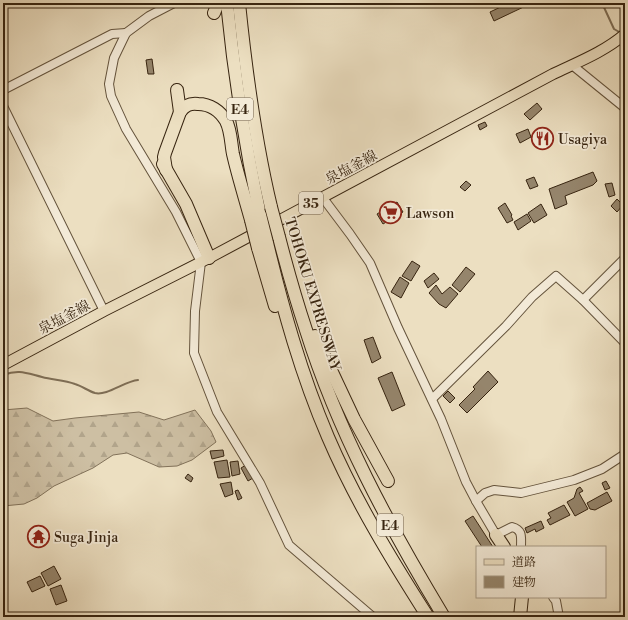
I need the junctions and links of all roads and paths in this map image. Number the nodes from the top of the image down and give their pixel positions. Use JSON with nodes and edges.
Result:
{"nodes":[{"id":1,"x":174,"y":3,"type":"edge"},
{"id":2,"x":228,"y":3,"type":"edge"},
{"id":3,"x":239,"y":3,"type":"edge"},
{"id":4,"x":126,"y":33,"type":"junction"},
{"id":5,"x":621,"y":37,"type":"edge"},
{"id":6,"x":572,"y":65,"type":"junction"},
{"id":7,"x":3,"y":90,"type":"edge"},
{"id":8,"x":177,"y":90,"type":"dead end"},
{"id":9,"x":3,"y":106,"type":"edge"},
{"id":10,"x":177,"y":108,"type":"junction"},
{"id":11,"x":625,"y":108,"type":"edge"},
{"id":12,"x":323,"y":198,"type":"junction"},
{"id":13,"x":255,"y":217,"type":"junction"},
{"id":14,"x":625,"y":258,"type":"edge"},
{"id":15,"x":205,"y":260,"type":"junction"},
{"id":16,"x":288,"y":272,"type":"junction"},
{"id":17,"x":583,"y":300,"type":"junction"},
{"id":18,"x":104,"y":311,"type":"junction"},
{"id":19,"x":625,"y":343,"type":"edge"},
{"id":20,"x":3,"y":365,"type":"edge"},
{"id":21,"x":432,"y":399,"type":"junction"},
{"id":22,"x":625,"y":454,"type":"edge"},
{"id":23,"x":388,"y":481,"type":"dead end"},
{"id":24,"x":476,"y":501,"type":"junction"},
{"id":25,"x":496,"y":535,"type":"junction"},
{"id":26,"x":503,"y":546,"type":"edge"},
{"id":27,"x":521,"y":546,"type":"edge"},
{"id":28,"x":517,"y":598,"type":"edge"},
{"id":29,"x":522,"y":598,"type":"edge"},
{"id":30,"x":554,"y":598,"type":"edge"},
{"id":31,"x":373,"y":617,"type":"edge"},
{"id":32,"x":428,"y":617,"type":"edge"},
{"id":33,"x":444,"y":617,"type":"edge"},
{"id":34,"x":515,"y":617,"type":"edge"},
{"id":35,"x":520,"y":617,"type":"edge"},
{"id":36,"x":559,"y":617,"type":"edge"}],
"edges":[{"from":1,"to":4,"type":"street"},
{"from":2,"to":13,"type":"highway","name":"TOHOKU EXPRESSWAY","number":"E4"},
{"from":3,"to":16,"type":"highway","name":"TOHOKU EXPRESSWAY","number":"E4","bridge":true},
{"from":4,"to":7,"type":"street"},
{"from":4,"to":15,"type":"street"},
{"from":5,"to":6,"type":"main road","name":"泉塩釜線","number":"35"},
{"from":6,"to":11,"type":"street"},
{"from":6,"to":12,"type":"main road","name":"泉塩釜線","number":"35"},
{"from":8,"to":10,"type":"highway"},
{"from":9,"to":18,"type":"street"},
{"from":10,"to":13,"type":"highway"},
{"from":10,"to":15,"type":"highway"},
{"from":12,"to":15,"type":"main road","name":"泉塩釜線","number":"35"},
{"from":12,"to":21,"type":"street"},
{"from":13,"to":32,"type":"highway","name":"TOHOKU EXPRESSWAY","number":"E4","bridge":true},
{"from":14,"to":17,"type":"street"},
{"from":15,"to":18,"type":"main road","name":"泉塩釜線","number":"35"},
{"from":15,"to":31,"type":"street"},
{"from":16,"to":23,"type":"highway"},
{"from":16,"to":33,"type":"highway","name":"TOHOKU EXPRESSWAY","number":"E4"},
{"from":17,"to":19,"type":"street"},
{"from":17,"to":21,"type":"street"},
{"from":18,"to":20,"type":"main road","name":"泉塩釜線","number":"35"},
{"from":21,"to":24,"type":"street"},
{"from":22,"to":24,"type":"street"},
{"from":24,"to":25,"type":"street"},
{"from":25,"to":26,"type":"highway"},
{"from":25,"to":27,"type":"street"},
{"from":28,"to":34,"type":"highway"},
{"from":29,"to":35,"type":"highway"},
{"from":30,"to":36,"type":"street"}]}
